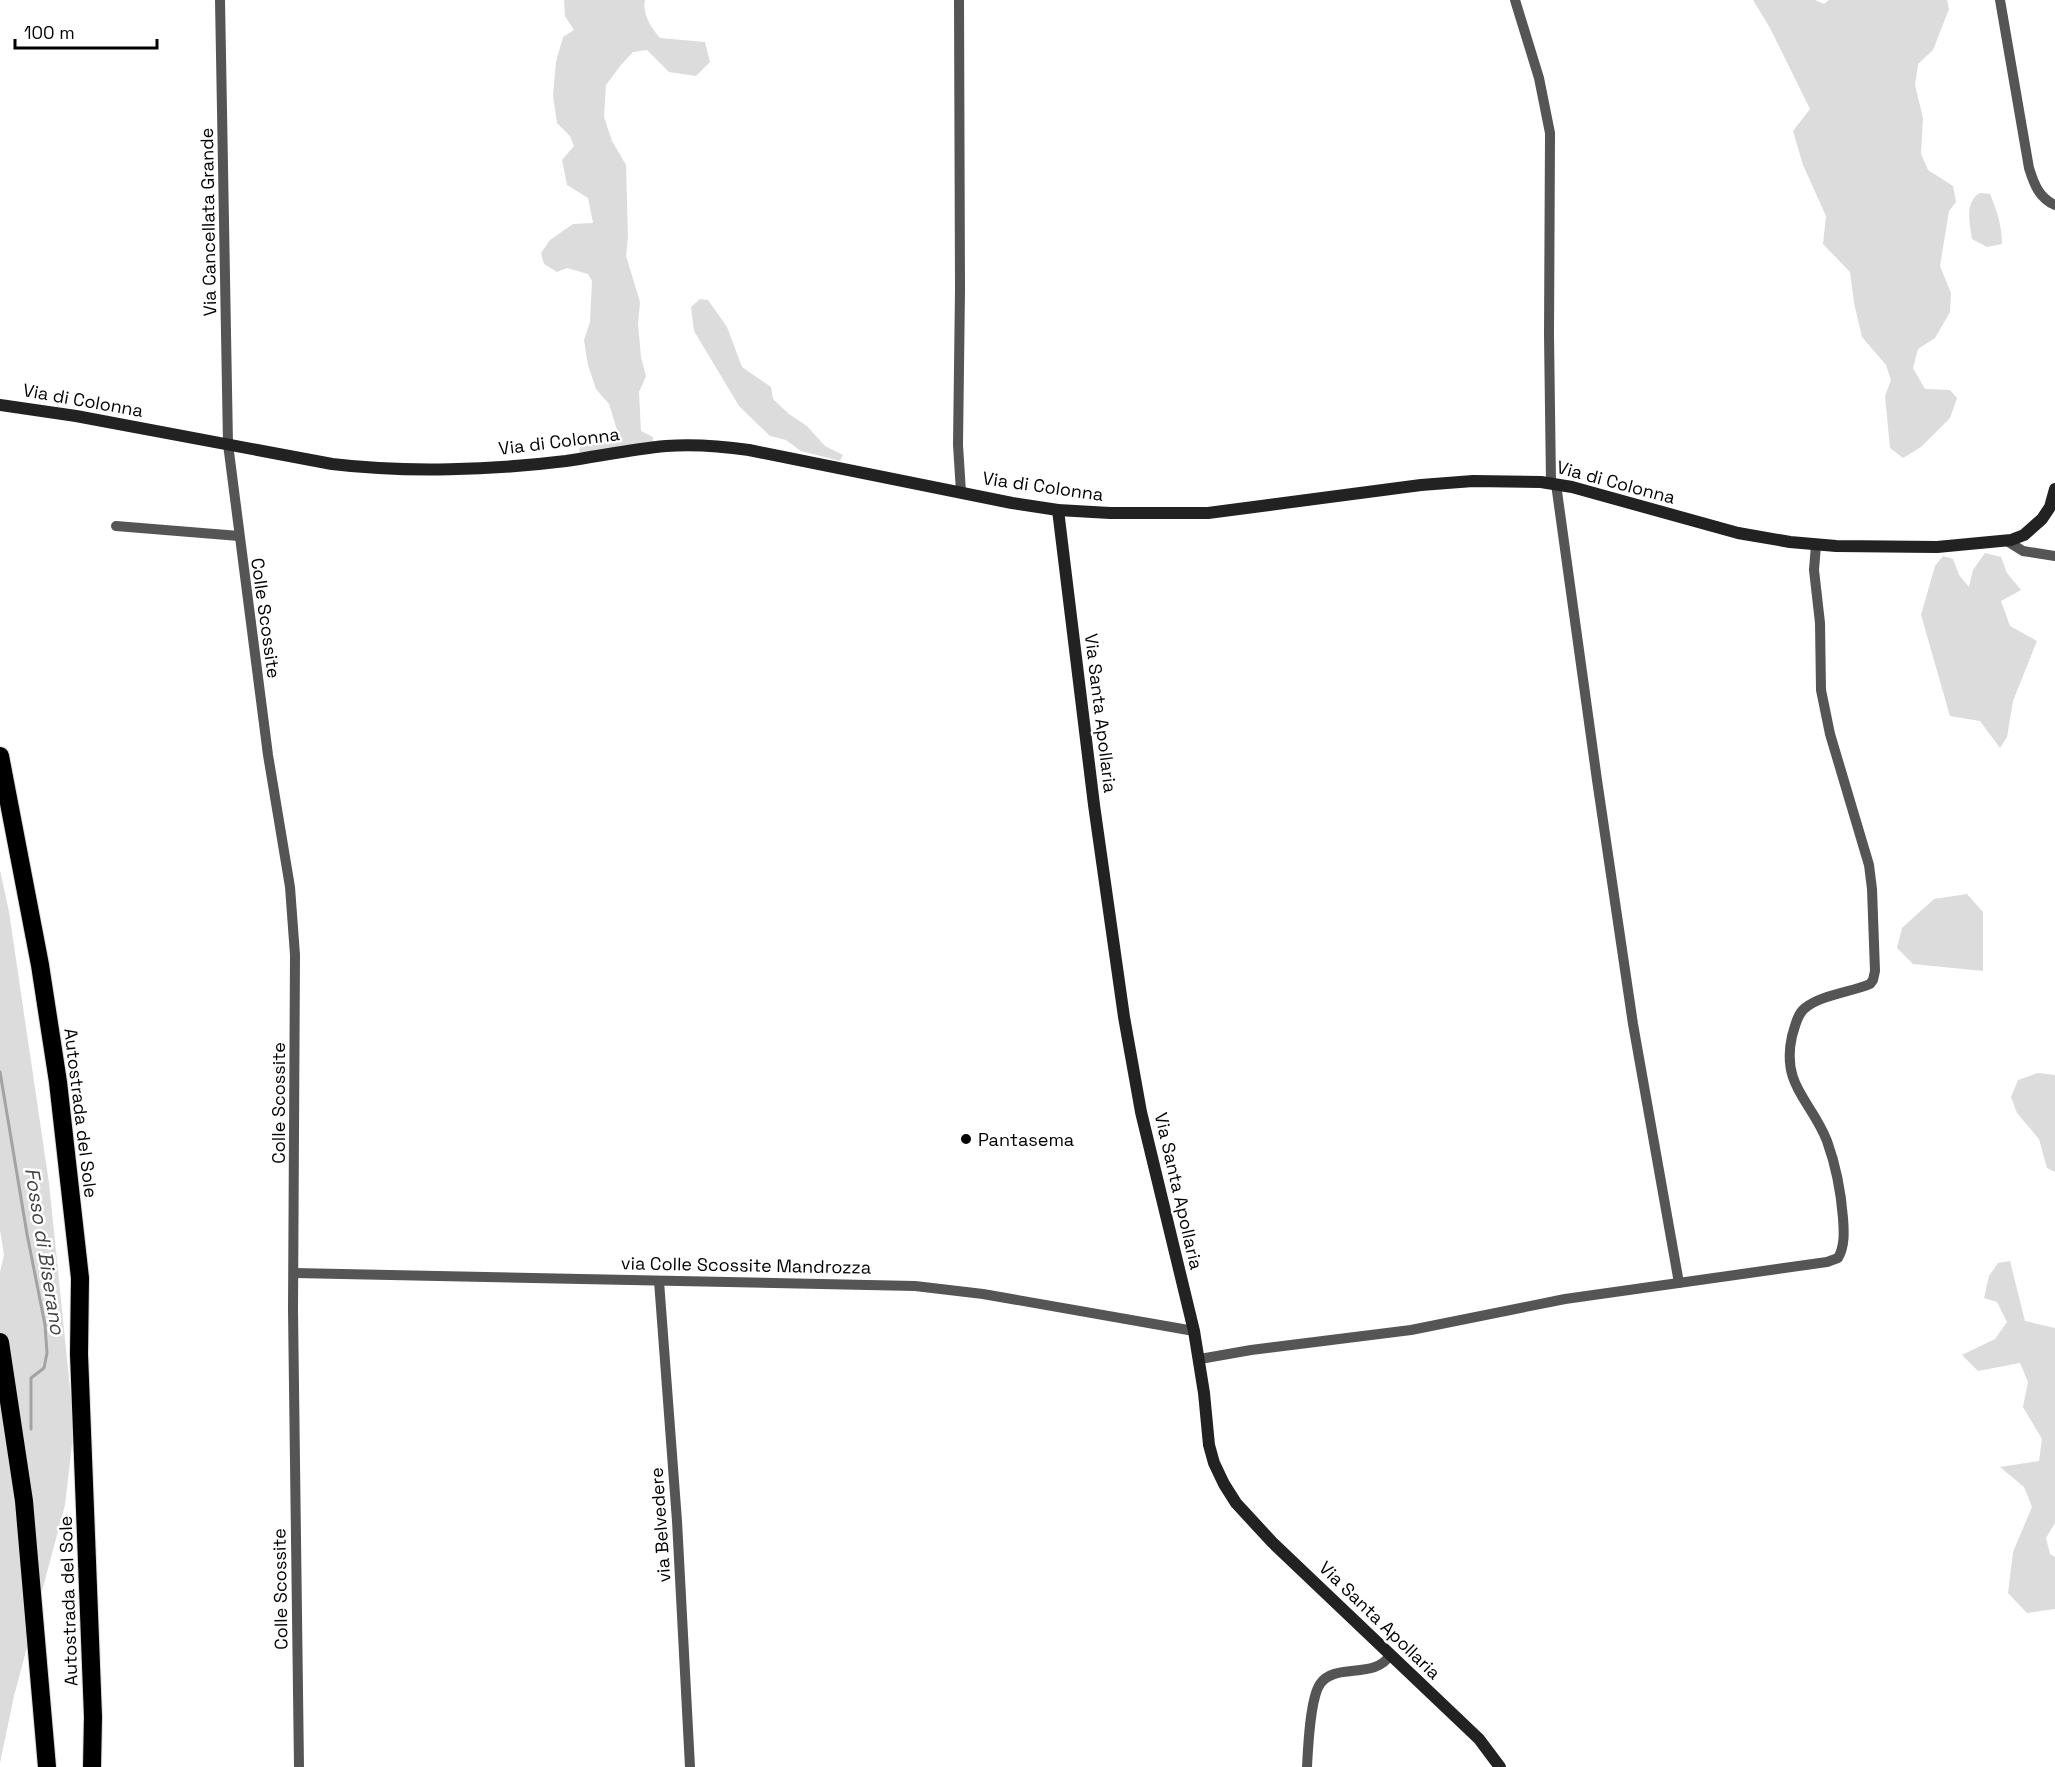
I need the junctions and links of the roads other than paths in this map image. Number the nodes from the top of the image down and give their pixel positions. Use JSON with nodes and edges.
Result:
{"nodes":[{"id":1,"x":220,"y":0,"type":"edge"},
{"id":2,"x":959,"y":0,"type":"edge"},
{"id":3,"x":1515,"y":0,"type":"edge"},
{"id":4,"x":2000,"y":0,"type":"edge"},
{"id":5,"x":2055,"y":205,"type":"edge"},
{"id":6,"x":0,"y":405,"type":"edge"},
{"id":7,"x":228,"y":444,"type":"junction"},
{"id":8,"x":1554,"y":483,"type":"junction"},
{"id":9,"x":2055,"y":489,"type":"edge"},
{"id":10,"x":961,"y":492,"type":"junction"},
{"id":11,"x":1058,"y":510,"type":"junction"},
{"id":12,"x":116,"y":526,"type":"dead end"},
{"id":13,"x":239,"y":536,"type":"junction"},
{"id":14,"x":2007,"y":541,"type":"junction"},
{"id":15,"x":1816,"y":545,"type":"junction"},
{"id":16,"x":2055,"y":556,"type":"edge"},
{"id":17,"x":0,"y":756,"type":"edge"},
{"id":18,"x":294,"y":1272,"type":"junction"},
{"id":19,"x":659,"y":1281,"type":"junction"},
{"id":20,"x":1679,"y":1283,"type":"junction"},
{"id":21,"x":1194,"y":1331,"type":"junction"},
{"id":22,"x":0,"y":1342,"type":"edge"},
{"id":23,"x":1200,"y":1359,"type":"junction"},
{"id":24,"x":1390,"y":1654,"type":"junction"},
{"id":25,"x":47,"y":1767,"type":"edge"},
{"id":26,"x":92,"y":1767,"type":"edge"},
{"id":27,"x":299,"y":1767,"type":"edge"},
{"id":28,"x":690,"y":1767,"type":"edge"},
{"id":29,"x":1307,"y":1767,"type":"edge"},
{"id":30,"x":1500,"y":1767,"type":"edge"}],
"edges":[{"from":1,"to":7,"type":"street","name":"Via Cancellata Grande"},
{"from":2,"to":10,"type":"street"},
{"from":3,"to":8,"type":"street"},
{"from":4,"to":5,"type":"street"},
{"from":6,"to":7,"type":"street","name":"Via di Colonna"},
{"from":7,"to":10,"type":"street","name":"Via di Colonna"},
{"from":7,"to":13,"type":"street","name":"Colle Scossite"},
{"from":8,"to":11,"type":"street","name":"Via di Colonna"},
{"from":8,"to":15,"type":"street","name":"Via di Colonna"},
{"from":8,"to":20,"type":"street"},
{"from":9,"to":14,"type":"street","name":"Via di Colonna"},
{"from":10,"to":11,"type":"street","name":"Via di Colonna"},
{"from":11,"to":21,"type":"street","name":"Via Santa Apollaria"},
{"from":12,"to":13,"type":"street"},
{"from":13,"to":18,"type":"street","name":"Colle Scossite"},
{"from":14,"to":15,"type":"street","name":"Via di Colonna"},
{"from":14,"to":16,"type":"street"},
{"from":15,"to":20,"type":"street"},
{"from":17,"to":26,"type":"highway","name":"Autostrada del Sole"},
{"from":18,"to":19,"type":"street","name":"via Colle Scossite Mandrozza"},
{"from":18,"to":27,"type":"street","name":"Colle Scossite"},
{"from":19,"to":21,"type":"street","name":"via Colle Scossite Mandrozza"},
{"from":19,"to":28,"type":"street","name":"via Belvedere"},
{"from":20,"to":23,"type":"street"},
{"from":21,"to":23,"type":"street","name":"Via Santa Apollaria"},
{"from":22,"to":25,"type":"highway","name":"Autostrada del Sole"},
{"from":23,"to":24,"type":"street","name":"Via Santa Apollaria"},
{"from":24,"to":29,"type":"street"},
{"from":24,"to":30,"type":"street","name":"Via Santa Apollaria"}]}
